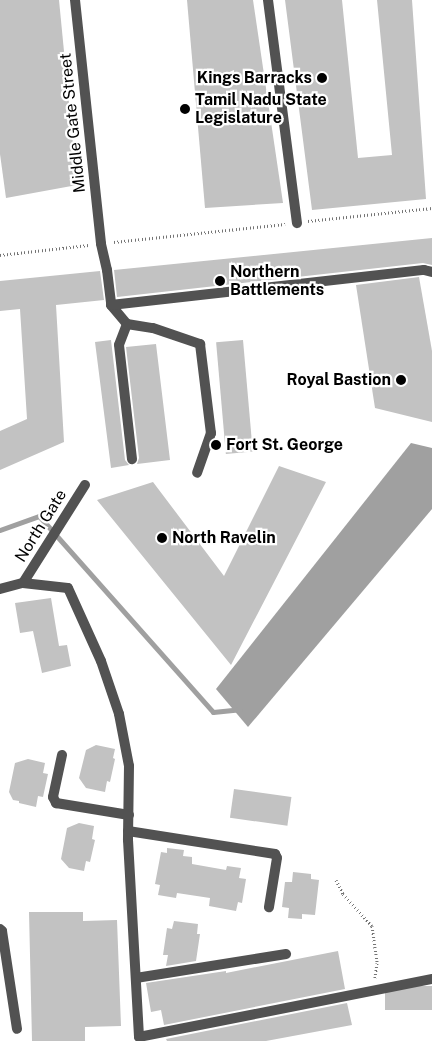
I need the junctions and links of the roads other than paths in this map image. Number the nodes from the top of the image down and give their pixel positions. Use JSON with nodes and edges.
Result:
{"nodes":[{"id":1,"x":76,"y":0,"type":"edge"},
{"id":2,"x":268,"y":0,"type":"edge"},
{"id":3,"x":297,"y":222,"type":"road end"},
{"id":4,"x":432,"y":272,"type":"edge"},
{"id":5,"x":111,"y":304,"type":"junction"},
{"id":6,"x":127,"y":324,"type":"junction"},
{"id":7,"x":132,"y":459,"type":"dead end"},
{"id":8,"x":197,"y":473,"type":"dead end"},
{"id":9,"x":85,"y":485,"type":"dead end"},
{"id":10,"x":23,"y":583,"type":"junction"},
{"id":11,"x":0,"y":589,"type":"edge"},
{"id":12,"x":62,"y":755,"type":"dead end"},
{"id":13,"x":129,"y":814,"type":"junction"},
{"id":14,"x":128,"y":831,"type":"junction"},
{"id":15,"x":269,"y":907,"type":"dead end"},
{"id":16,"x":0,"y":929,"type":"edge"},
{"id":17,"x":286,"y":954,"type":"dead end"},
{"id":18,"x":136,"y":978,"type":"junction"},
{"id":19,"x":432,"y":979,"type":"edge"},
{"id":20,"x":17,"y":1029,"type":"dead end"}],
"edges":[{"from":1,"to":5,"type":"street","name":"Middle Gate Street"},
{"from":2,"to":3,"type":"street"},
{"from":4,"to":5,"type":"street"},
{"from":5,"to":6,"type":"street"},
{"from":6,"to":7,"type":"street"},
{"from":6,"to":8,"type":"street"},
{"from":9,"to":10,"type":"street","name":"North Gate"},
{"from":10,"to":11,"type":"street"},
{"from":10,"to":13,"type":"street"},
{"from":12,"to":13,"type":"street"},
{"from":13,"to":14,"type":"street"},
{"from":14,"to":15,"type":"street"},
{"from":14,"to":18,"type":"street"},
{"from":16,"to":20,"type":"street"},
{"from":17,"to":18,"type":"street"},
{"from":18,"to":19,"type":"street"}]}
